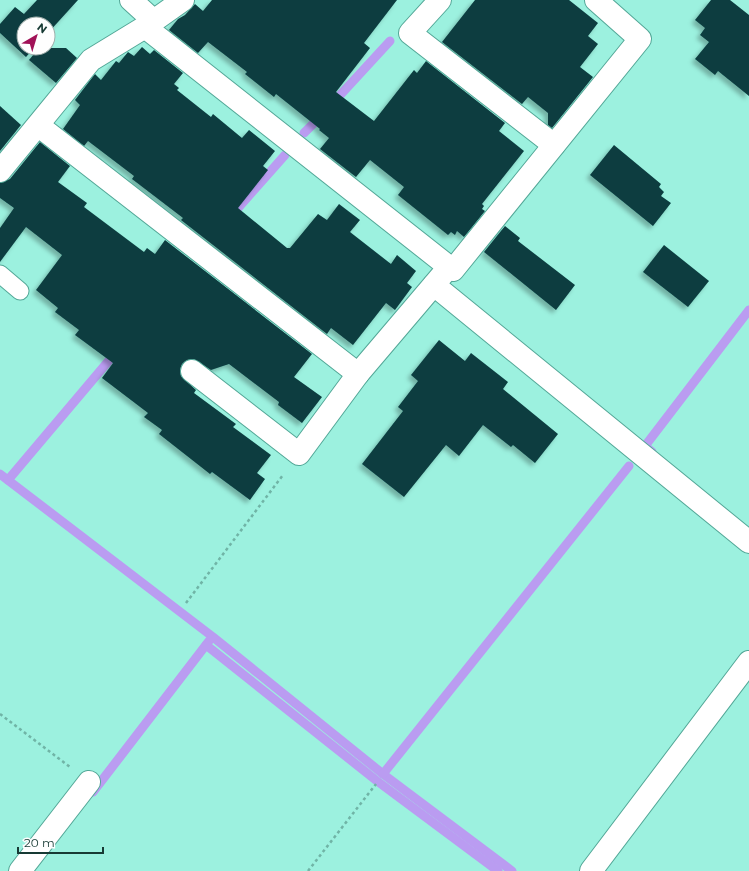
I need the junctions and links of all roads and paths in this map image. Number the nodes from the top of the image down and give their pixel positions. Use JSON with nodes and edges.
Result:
{"nodes":[{"id":1,"x":131,"y":0,"type":"edge"},
{"id":2,"x":183,"y":0,"type":"edge"},
{"id":3,"x":440,"y":0,"type":"edge"},
{"id":4,"x":596,"y":0,"type":"edge"},
{"id":5,"x":149,"y":24,"type":"junction"},
{"id":6,"x":39,"y":126,"type":"junction"},
{"id":7,"x":554,"y":146,"type":"junction"},
{"id":8,"x":0,"y":172,"type":"edge"},
{"id":9,"x":449,"y":267,"type":"junction"},
{"id":10,"x":0,"y":274,"type":"edge"},
{"id":11,"x":434,"y":285,"type":"junction"},
{"id":12,"x":20,"y":291,"type":"dead end"},
{"id":13,"x":192,"y":371,"type":"dead end"},
{"id":14,"x":358,"y":374,"type":"junction"},
{"id":15,"x":299,"y":454,"type":"junction"},
{"id":16,"x":749,"y":542,"type":"edge"},
{"id":17,"x":186,"y":603,"type":"dead end"},
{"id":18,"x":749,"y":662,"type":"edge"},
{"id":19,"x":0,"y":714,"type":"edge"},
{"id":20,"x":89,"y":782,"type":"joint"},
{"id":21,"x":376,"y":784,"type":"dead end"},
{"id":22,"x":20,"y":871,"type":"edge"},
{"id":23,"x":308,"y":871,"type":"edge"},
{"id":24,"x":591,"y":871,"type":"edge"}],
"edges":[{"from":1,"to":5,"type":"street"},
{"from":2,"to":5,"type":"street"},
{"from":3,"to":7,"type":"street"},
{"from":4,"to":7,"type":"street"},
{"from":5,"to":6,"type":"street"},
{"from":5,"to":9,"type":"street"},
{"from":6,"to":8,"type":"street"},
{"from":6,"to":14,"type":"street"},
{"from":7,"to":9,"type":"street"},
{"from":9,"to":11,"type":"street"},
{"from":10,"to":12,"type":"lane"},
{"from":11,"to":14,"type":"street"},
{"from":11,"to":16,"type":"street"},
{"from":13,"to":15,"type":"street"},
{"from":14,"to":15,"type":"street"},
{"from":15,"to":17,"type":"path"},
{"from":18,"to":24,"type":"street"},
{"from":19,"to":20,"type":"path"},
{"from":20,"to":22,"type":"street"},
{"from":21,"to":23,"type":"path"}]}
